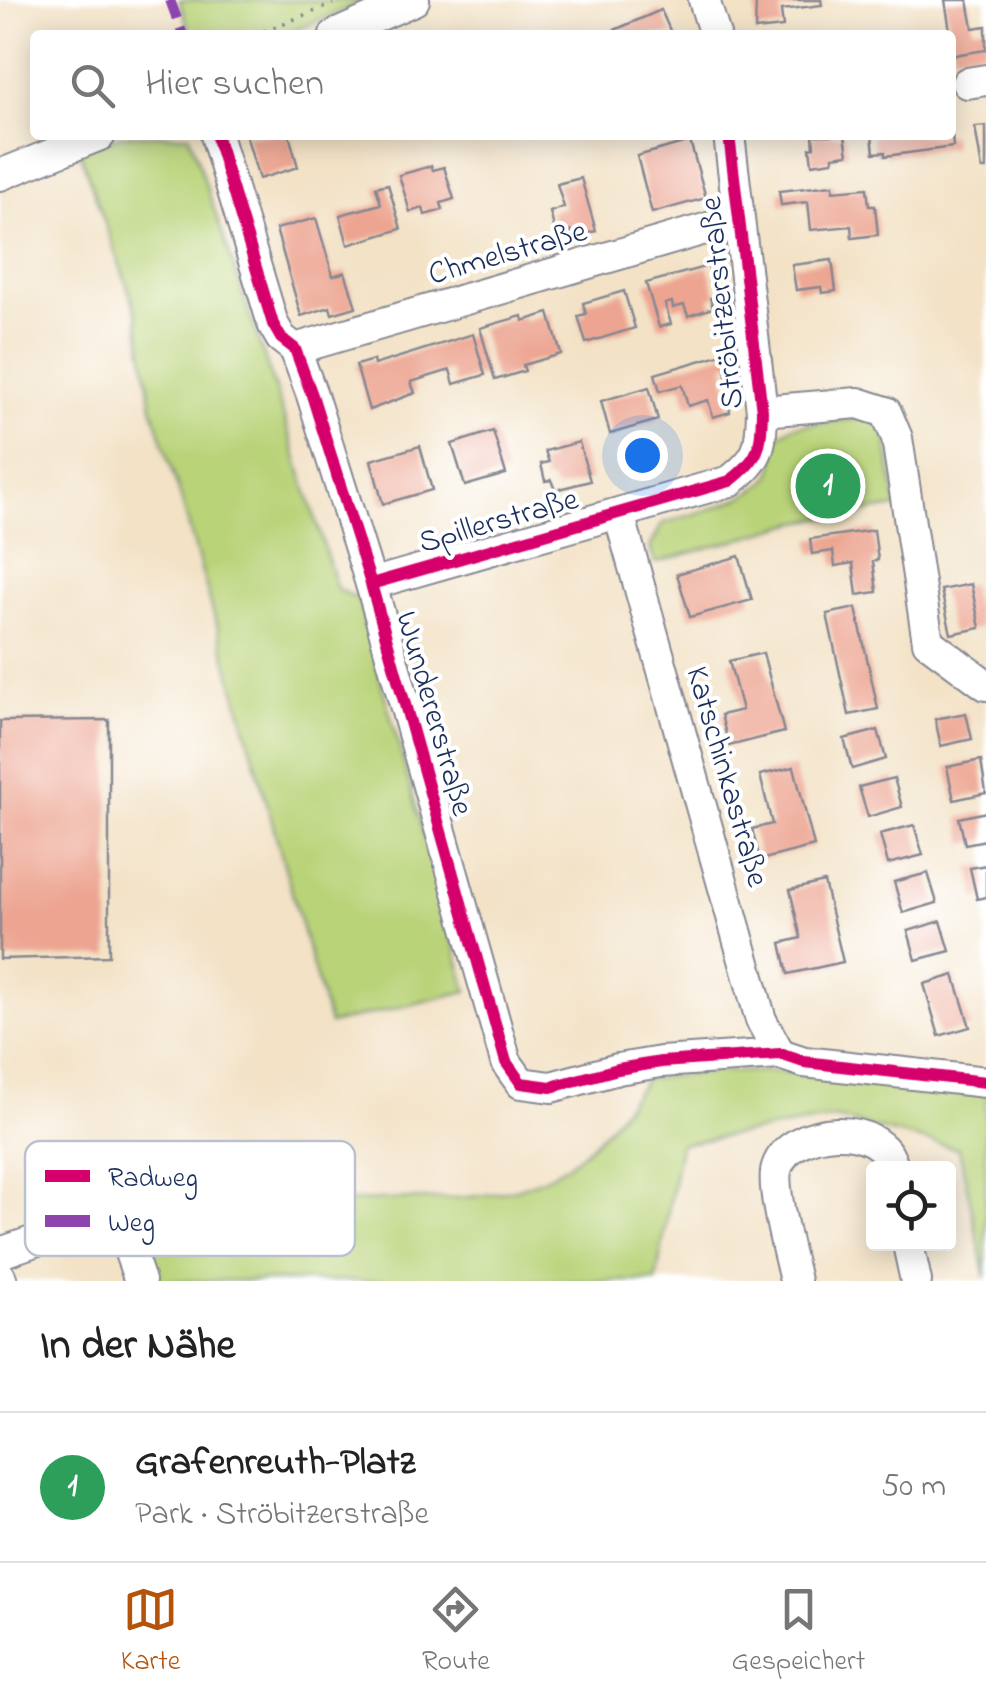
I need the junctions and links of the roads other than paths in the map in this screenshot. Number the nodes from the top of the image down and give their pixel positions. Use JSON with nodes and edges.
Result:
{"nodes":[{"id":1,"x":414,"y":0,"type":"edge"},
{"id":2,"x":704,"y":0,"type":"edge"},
{"id":3,"x":346,"y":30,"type":"edge"},
{"id":4,"x":713,"y":30,"type":"edge"},
{"id":5,"x":88,"y":140,"type":"edge"},
{"id":6,"x":218,"y":140,"type":"edge"},
{"id":7,"x":730,"y":140,"type":"edge"},
{"id":8,"x":0,"y":175,"type":"edge"},
{"id":9,"x":739,"y":219,"type":"junction"},
{"id":10,"x":295,"y":349,"type":"junction"},
{"id":11,"x":762,"y":412,"type":"junction"},
{"id":12,"x":752,"y":464,"type":"joint"},
{"id":13,"x":620,"y":514,"type":"junction"},
{"id":14,"x":371,"y":584,"type":"junction"},
{"id":15,"x":983,"y":676,"type":"edge"},
{"id":16,"x":780,"y":1054,"type":"junction"},
{"id":17,"x":986,"y":1082,"type":"edge"},
{"id":18,"x":891,"y":1161,"type":"edge"},
{"id":19,"x":25,"y":1244,"type":"edge"},
{"id":20,"x":910,"y":1251,"type":"edge"},
{"id":21,"x":0,"y":1253,"type":"edge"},
{"id":22,"x":131,"y":1256,"type":"edge"},
{"id":23,"x":140,"y":1281,"type":"edge"},
{"id":24,"x":795,"y":1281,"type":"edge"},
{"id":25,"x":916,"y":1281,"type":"edge"}],
"edges":[{"from":1,"to":3,"type":"street"},
{"from":2,"to":4,"type":"street"},
{"from":5,"to":8,"type":"street"},
{"from":6,"to":10,"type":"street","name":"Wundererstraße"},
{"from":7,"to":9,"type":"street","name":"Ströbitzerstraße"},
{"from":9,"to":10,"type":"street","name":"Chmelstraße"},
{"from":9,"to":11,"type":"street","name":"Ströbitzerstraße"},
{"from":10,"to":14,"type":"street","name":"Wundererstraße"},
{"from":11,"to":12,"type":"street","name":"Ströbitzerstraße"},
{"from":11,"to":15,"type":"street"},
{"from":12,"to":13,"type":"street","name":"Spillerstraße"},
{"from":13,"to":14,"type":"street","name":"Spillerstraße"},
{"from":13,"to":16,"type":"street","name":"Katschinkastraße"},
{"from":14,"to":16,"type":"street","name":"Wundererstraße"},
{"from":16,"to":17,"type":"street"},
{"from":18,"to":24,"type":"street"},
{"from":19,"to":21,"type":"street"},
{"from":20,"to":25,"type":"street"},
{"from":22,"to":23,"type":"street"}]}
